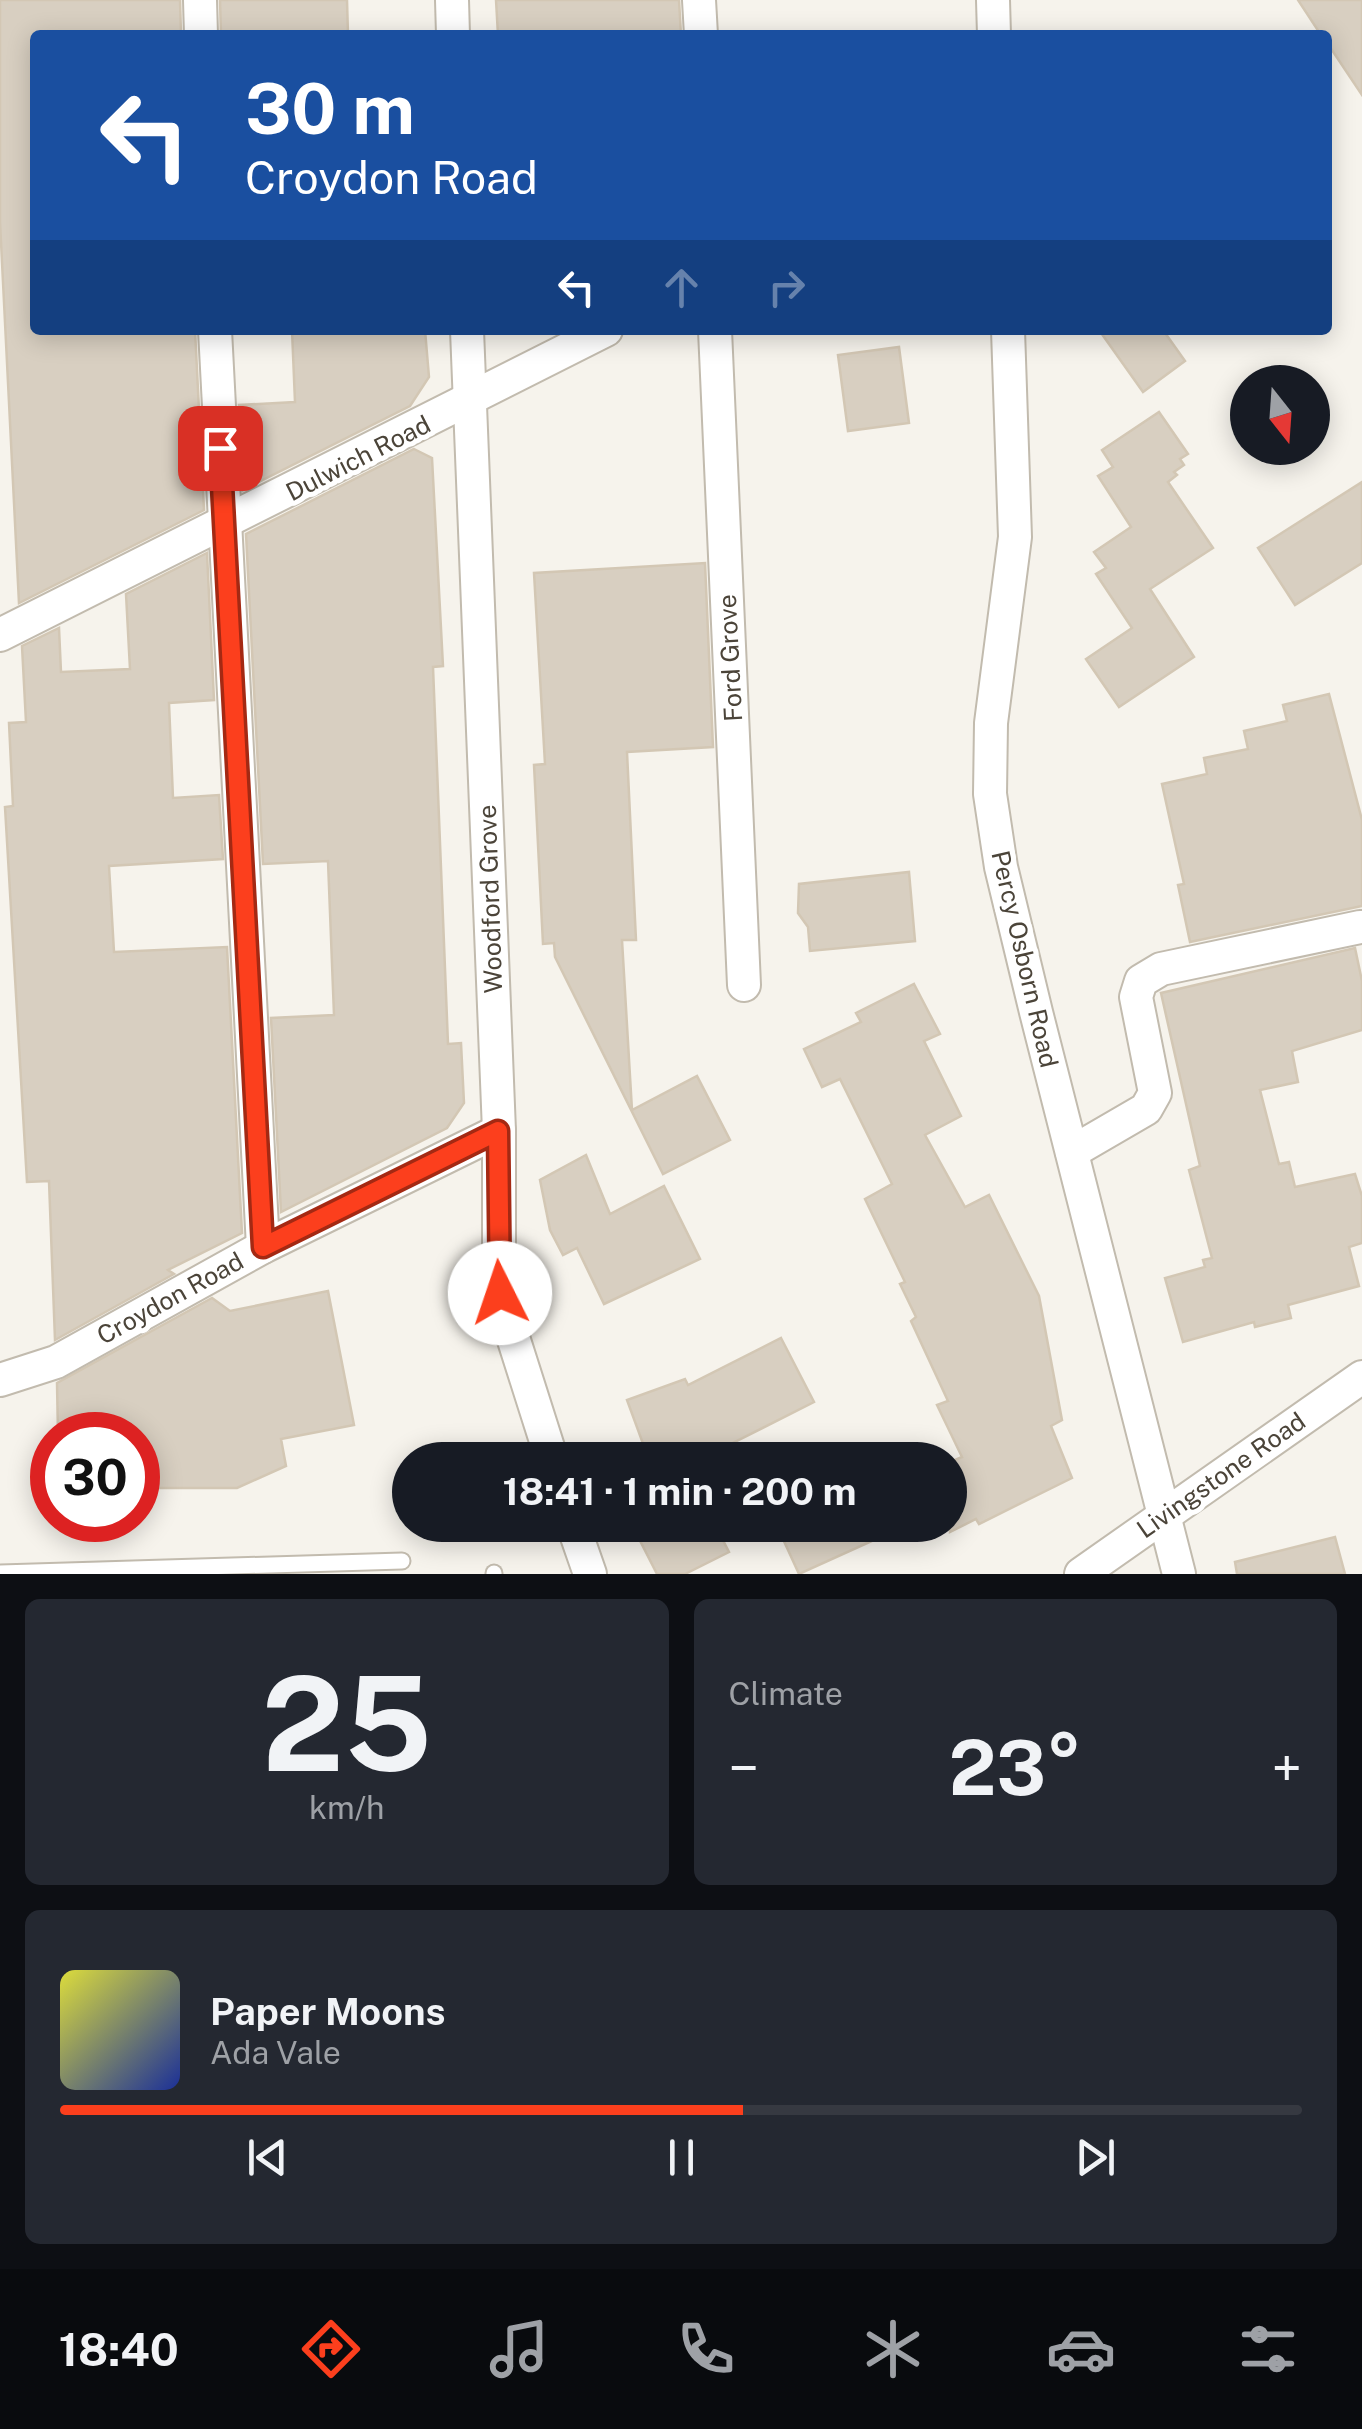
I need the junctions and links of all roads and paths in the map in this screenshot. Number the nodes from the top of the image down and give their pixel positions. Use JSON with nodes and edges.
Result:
{"nodes":[{"id":1,"x":200,"y":0,"type":"edge"},
{"id":2,"x":452,"y":0,"type":"edge"},
{"id":3,"x":699,"y":0,"type":"edge"},
{"id":4,"x":993,"y":0,"type":"edge"},
{"id":5,"x":202,"y":30,"type":"edge"},
{"id":6,"x":454,"y":30,"type":"edge"},
{"id":7,"x":701,"y":30,"type":"edge"},
{"id":8,"x":994,"y":30,"type":"edge"},
{"id":9,"x":215,"y":335,"type":"edge"},
{"id":10,"x":467,"y":335,"type":"edge"},
{"id":11,"x":597,"y":335,"type":"edge"},
{"id":12,"x":715,"y":335,"type":"edge"},
{"id":13,"x":1008,"y":335,"type":"edge"},
{"id":14,"x":471,"y":402,"type":"junction"},
{"id":15,"x":224,"y":526,"type":"junction"},
{"id":16,"x":0,"y":635,"type":"edge"},
{"id":17,"x":1360,"y":928,"type":"dead end"},
{"id":18,"x":744,"y":985,"type":"dead end"},
{"id":19,"x":498,"y":1131,"type":"junction"},
{"id":20,"x":1072,"y":1152,"type":"junction"},
{"id":21,"x":263,"y":1247,"type":"junction"},
{"id":22,"x":1362,"y":1377,"type":"edge"},
{"id":23,"x":0,"y":1380,"type":"edge"},
{"id":24,"x":546,"y":1442,"type":"edge"},
{"id":25,"x":1164,"y":1515,"type":"junction"},
{"id":26,"x":580,"y":1542,"type":"edge"},
{"id":27,"x":402,"y":1561,"type":"dead end"},
{"id":28,"x":0,"y":1572,"type":"edge"},
{"id":29,"x":590,"y":1574,"type":"edge"},
{"id":30,"x":1081,"y":1574,"type":"edge"},
{"id":31,"x":1179,"y":1574,"type":"edge"}],
"edges":[{"from":1,"to":5,"type":"street"},
{"from":2,"to":6,"type":"street"},
{"from":3,"to":7,"type":"street"},
{"from":4,"to":8,"type":"street"},
{"from":9,"to":15,"type":"street"},
{"from":10,"to":14,"type":"street","name":"Woodford Grove"},
{"from":11,"to":14,"type":"street","name":"Dulwich Road"},
{"from":12,"to":18,"type":"street","name":"Ford Grove"},
{"from":13,"to":20,"type":"street","name":"Percy Osborn Road"},
{"from":14,"to":15,"type":"street","name":"Dulwich Road"},
{"from":14,"to":19,"type":"street","name":"Woodford Grove"},
{"from":15,"to":16,"type":"street","name":"Dulwich Road"},
{"from":15,"to":21,"type":"street"},
{"from":17,"to":20,"type":"street"},
{"from":19,"to":21,"type":"street","name":"Croydon Road"},
{"from":19,"to":24,"type":"street","name":"Woodford Grove"},
{"from":20,"to":25,"type":"street","name":"Percy Osborn Road"},
{"from":21,"to":23,"type":"street","name":"Croydon Road"},
{"from":22,"to":25,"type":"street","name":"Livingstone Road"},
{"from":25,"to":30,"type":"street","name":"Livingstone Road"},
{"from":25,"to":31,"type":"street","name":"Percy Osborn Road"},
{"from":26,"to":29,"type":"street"},
{"from":27,"to":28,"type":"lane"}]}
